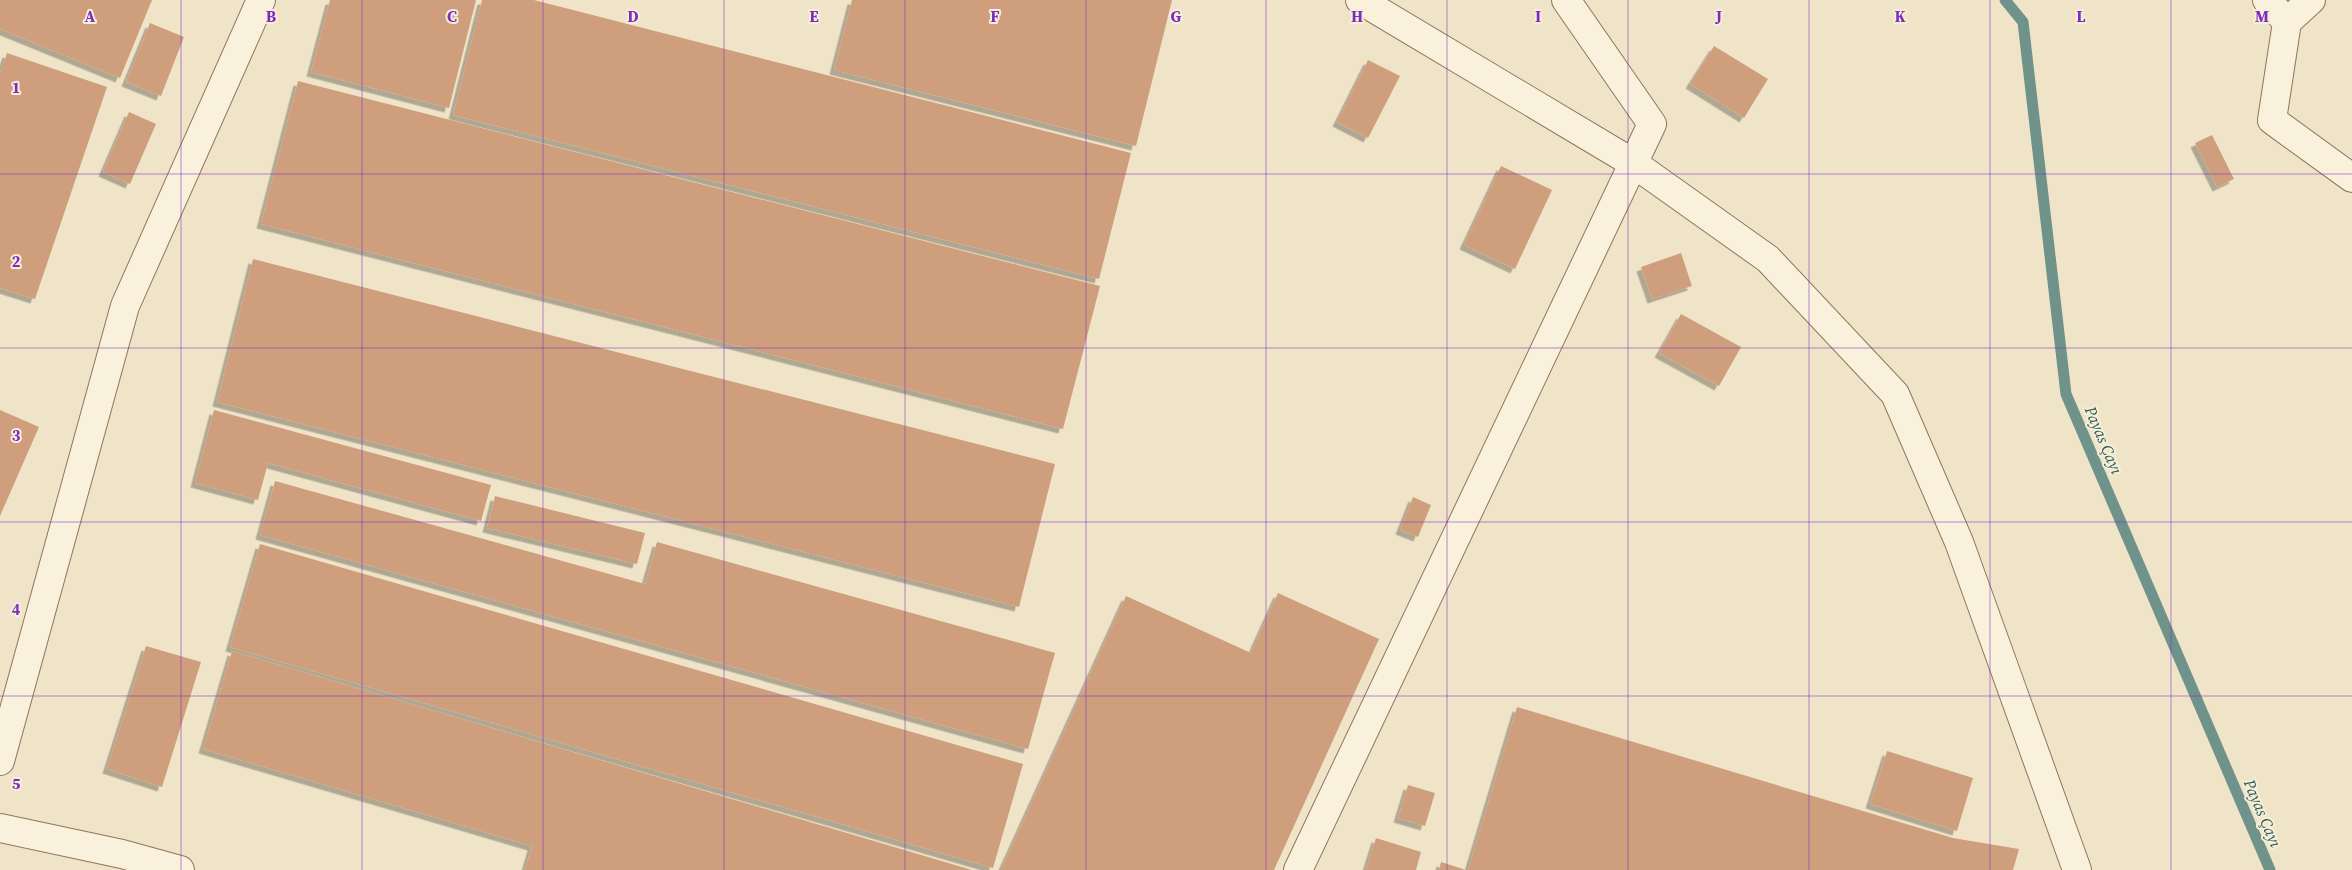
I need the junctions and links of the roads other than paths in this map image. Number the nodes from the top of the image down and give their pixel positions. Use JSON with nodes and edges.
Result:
{"nodes":[{"id":1,"x":261,"y":0,"type":"edge"},
{"id":2,"x":1360,"y":0,"type":"edge"},
{"id":3,"x":1566,"y":0,"type":"edge"},
{"id":4,"x":2267,"y":0,"type":"edge"},
{"id":5,"x":2311,"y":0,"type":"edge"},
{"id":6,"x":2287,"y":22,"type":"junction"},
{"id":7,"x":1633,"y":163,"type":"junction"},
{"id":8,"x":2352,"y":178,"type":"edge"},
{"id":9,"x":0,"y":761,"type":"edge"},
{"id":10,"x":0,"y":828,"type":"edge"},
{"id":11,"x":180,"y":870,"type":"edge"},
{"id":12,"x":1298,"y":870,"type":"edge"},
{"id":13,"x":2077,"y":870,"type":"edge"}],
"edges":[{"from":1,"to":9,"type":"street"},
{"from":2,"to":7,"type":"street"},
{"from":3,"to":7,"type":"street"},
{"from":4,"to":6,"type":"street"},
{"from":5,"to":6,"type":"street"},
{"from":6,"to":8,"type":"street"},
{"from":7,"to":12,"type":"street"},
{"from":7,"to":13,"type":"street"},
{"from":10,"to":11,"type":"street"}]}
